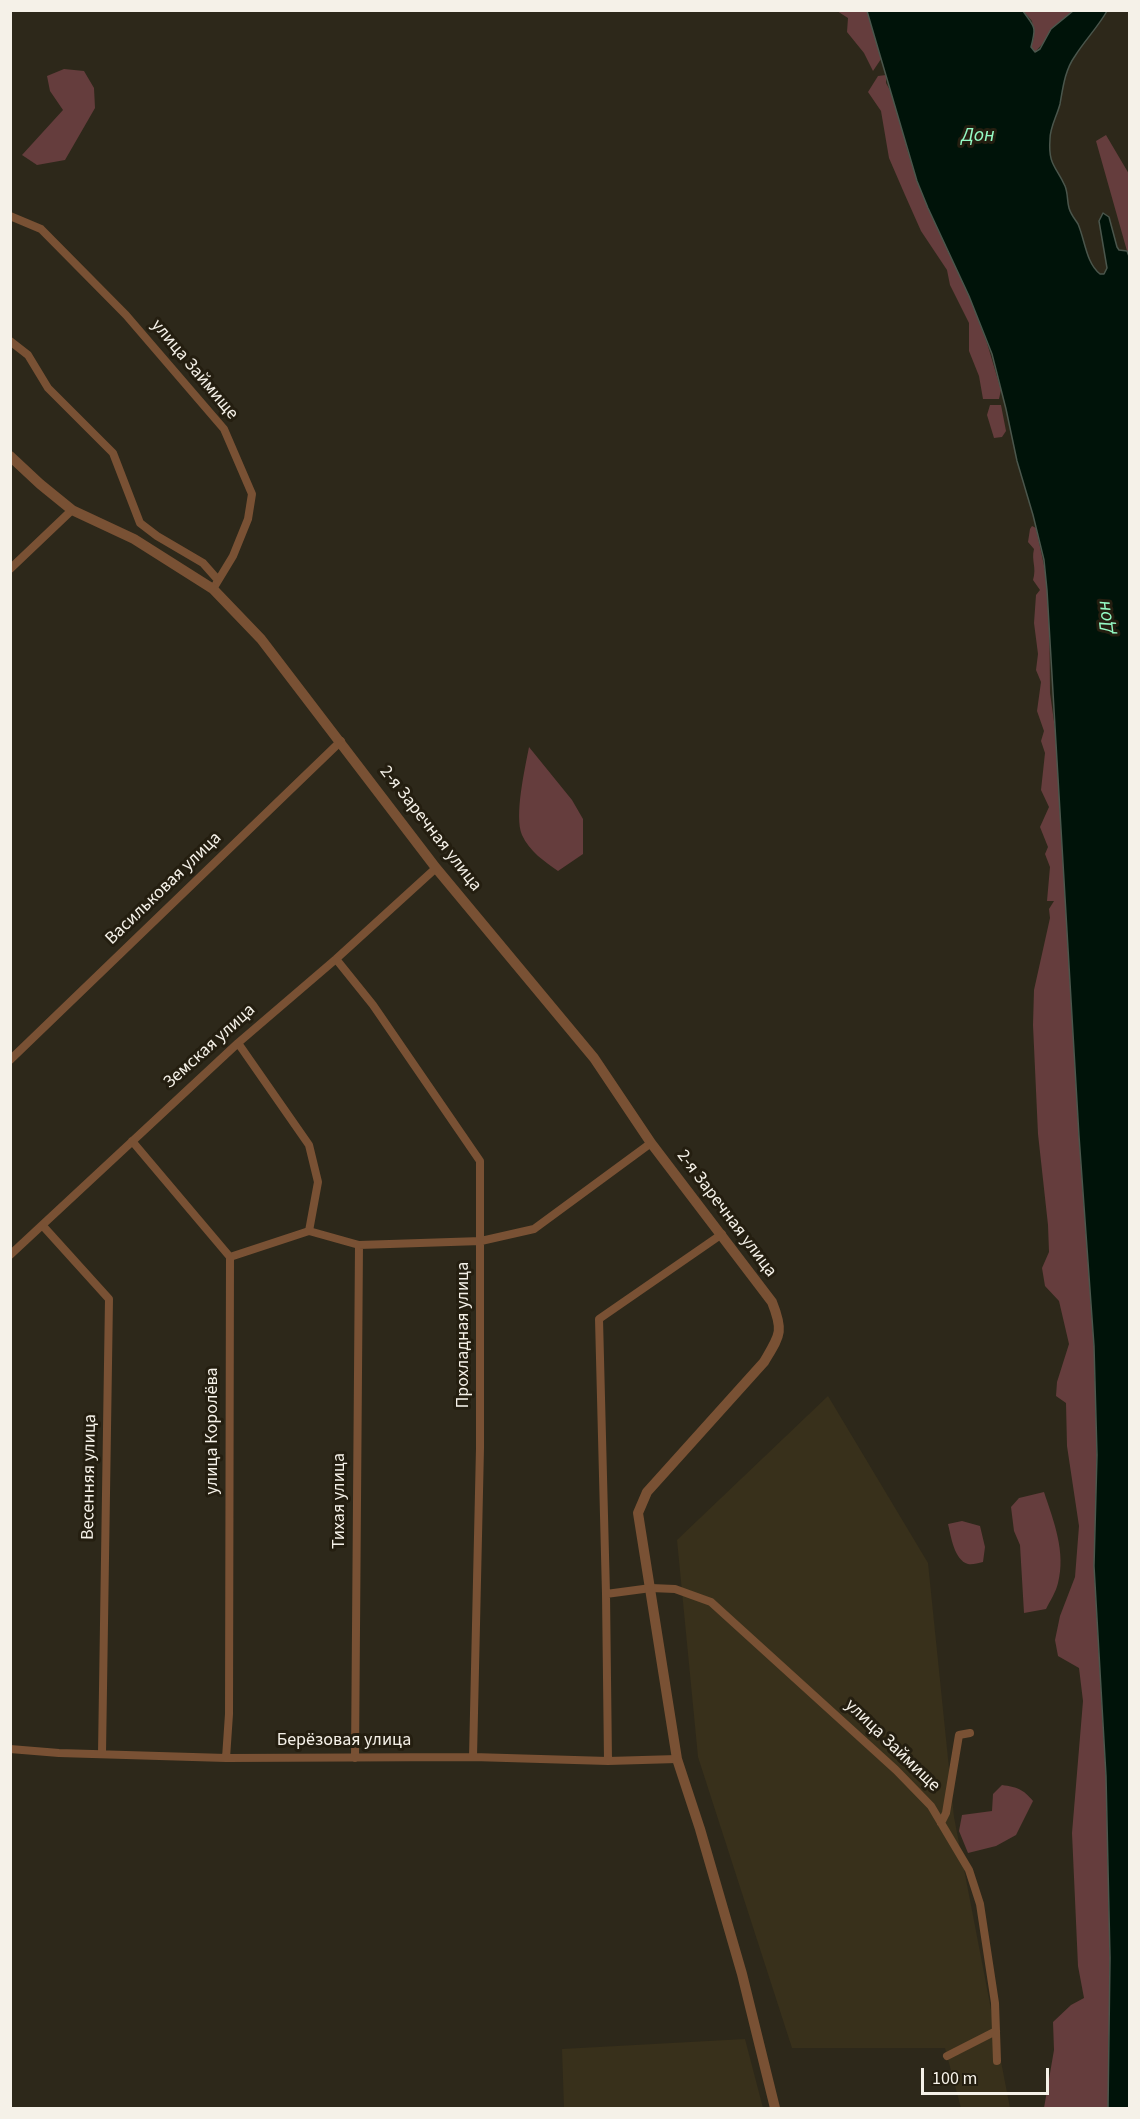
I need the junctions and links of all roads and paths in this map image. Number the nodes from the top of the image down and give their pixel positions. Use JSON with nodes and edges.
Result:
{"nodes":[{"id":1,"x":10,"y":216,"type":"edge"},
{"id":2,"x":10,"y":341,"type":"edge"},
{"id":3,"x":10,"y":456,"type":"edge"},
{"id":4,"x":72,"y":510,"type":"junction"},
{"id":5,"x":10,"y":569,"type":"edge"},
{"id":6,"x":215,"y":585,"type":"junction"},
{"id":7,"x":341,"y":741,"type":"junction"},
{"id":8,"x":436,"y":868,"type":"junction"},
{"id":9,"x":336,"y":959,"type":"junction"},
{"id":10,"x":238,"y":1043,"type":"junction"},
{"id":11,"x":10,"y":1060,"type":"edge"},
{"id":12,"x":132,"y":1141,"type":"junction"},
{"id":13,"x":651,"y":1143,"type":"junction"},
{"id":14,"x":43,"y":1226,"type":"junction"},
{"id":15,"x":309,"y":1231,"type":"junction"},
{"id":16,"x":722,"y":1234,"type":"junction"},
{"id":17,"x":481,"y":1241,"type":"junction"},
{"id":18,"x":359,"y":1245,"type":"junction"},
{"id":19,"x":10,"y":1255,"type":"edge"},
{"id":20,"x":230,"y":1257,"type":"junction"},
{"id":21,"x":651,"y":1588,"type":"junction"},
{"id":22,"x":606,"y":1594,"type":"junction"},
{"id":23,"x":970,"y":1733,"type":"dead end"},
{"id":24,"x":10,"y":1749,"type":"edge"},
{"id":25,"x":102,"y":1753,"type":"junction"},
{"id":26,"x":473,"y":1756,"type":"junction"},
{"id":27,"x":226,"y":1758,"type":"junction"},
{"id":28,"x":355,"y":1758,"type":"junction"},
{"id":29,"x":677,"y":1759,"type":"junction"},
{"id":30,"x":608,"y":1761,"type":"junction"},
{"id":31,"x":941,"y":1823,"type":"junction"},
{"id":32,"x":996,"y":2031,"type":"junction"},
{"id":33,"x":947,"y":2056,"type":"dead end"},
{"id":34,"x":997,"y":2061,"type":"dead end"},
{"id":35,"x":775,"y":2109,"type":"edge"}],
"edges":[{"from":1,"to":6,"type":"street","name":"улица Займище"},
{"from":2,"to":6,"type":"street"},
{"from":3,"to":4,"type":"street","name":"2-я Заречная улица"},
{"from":4,"to":5,"type":"street"},
{"from":4,"to":6,"type":"street","name":"2-я Заречная улица"},
{"from":6,"to":7,"type":"street","name":"2-я Заречная улица"},
{"from":7,"to":8,"type":"street","name":"2-я Заречная улица"},
{"from":7,"to":11,"type":"street","name":"Васильковая улица"},
{"from":8,"to":9,"type":"street","name":"Земская улица"},
{"from":8,"to":13,"type":"street","name":"2-я Заречная улица"},
{"from":9,"to":10,"type":"street","name":"Земская улица"},
{"from":9,"to":17,"type":"street","name":"Прохладная улица"},
{"from":10,"to":12,"type":"street","name":"Земская улица"},
{"from":10,"to":15,"type":"street"},
{"from":12,"to":14,"type":"street","name":"Земская улица"},
{"from":12,"to":20,"type":"street"},
{"from":13,"to":16,"type":"street","name":"2-я Заречная улица"},
{"from":13,"to":17,"type":"street"},
{"from":14,"to":19,"type":"street","name":"Земская улица"},
{"from":14,"to":25,"type":"street","name":"Весенняя улица"},
{"from":15,"to":18,"type":"street"},
{"from":15,"to":20,"type":"street"},
{"from":16,"to":21,"type":"street","name":"2-я Заречная улица"},
{"from":16,"to":22,"type":"street"},
{"from":17,"to":18,"type":"street"},
{"from":17,"to":26,"type":"street","name":"Прохладная улица"},
{"from":18,"to":28,"type":"street","name":"Тихая улица"},
{"from":20,"to":27,"type":"street","name":"улица Королёва"},
{"from":21,"to":22,"type":"street","name":"улица Займище"},
{"from":21,"to":29,"type":"street","name":"2-я Заречная улица"},
{"from":21,"to":31,"type":"street","name":"улица Займище"},
{"from":22,"to":30,"type":"street"},
{"from":23,"to":31,"type":"street"},
{"from":24,"to":25,"type":"street","name":"Берёзовая улица"},
{"from":25,"to":27,"type":"street","name":"Берёзовая улица"},
{"from":26,"to":28,"type":"street","name":"Берёзовая улица"},
{"from":26,"to":30,"type":"street","name":"Берёзовая улица"},
{"from":27,"to":28,"type":"street","name":"Берёзовая улица"},
{"from":29,"to":30,"type":"street","name":"Берёзовая улица"},
{"from":29,"to":35,"type":"street","name":"2-я Заречная улица"},
{"from":31,"to":32,"type":"street","name":"улица Займище"},
{"from":32,"to":33,"type":"street"},
{"from":32,"to":34,"type":"street","name":"улица Займище"}]}
